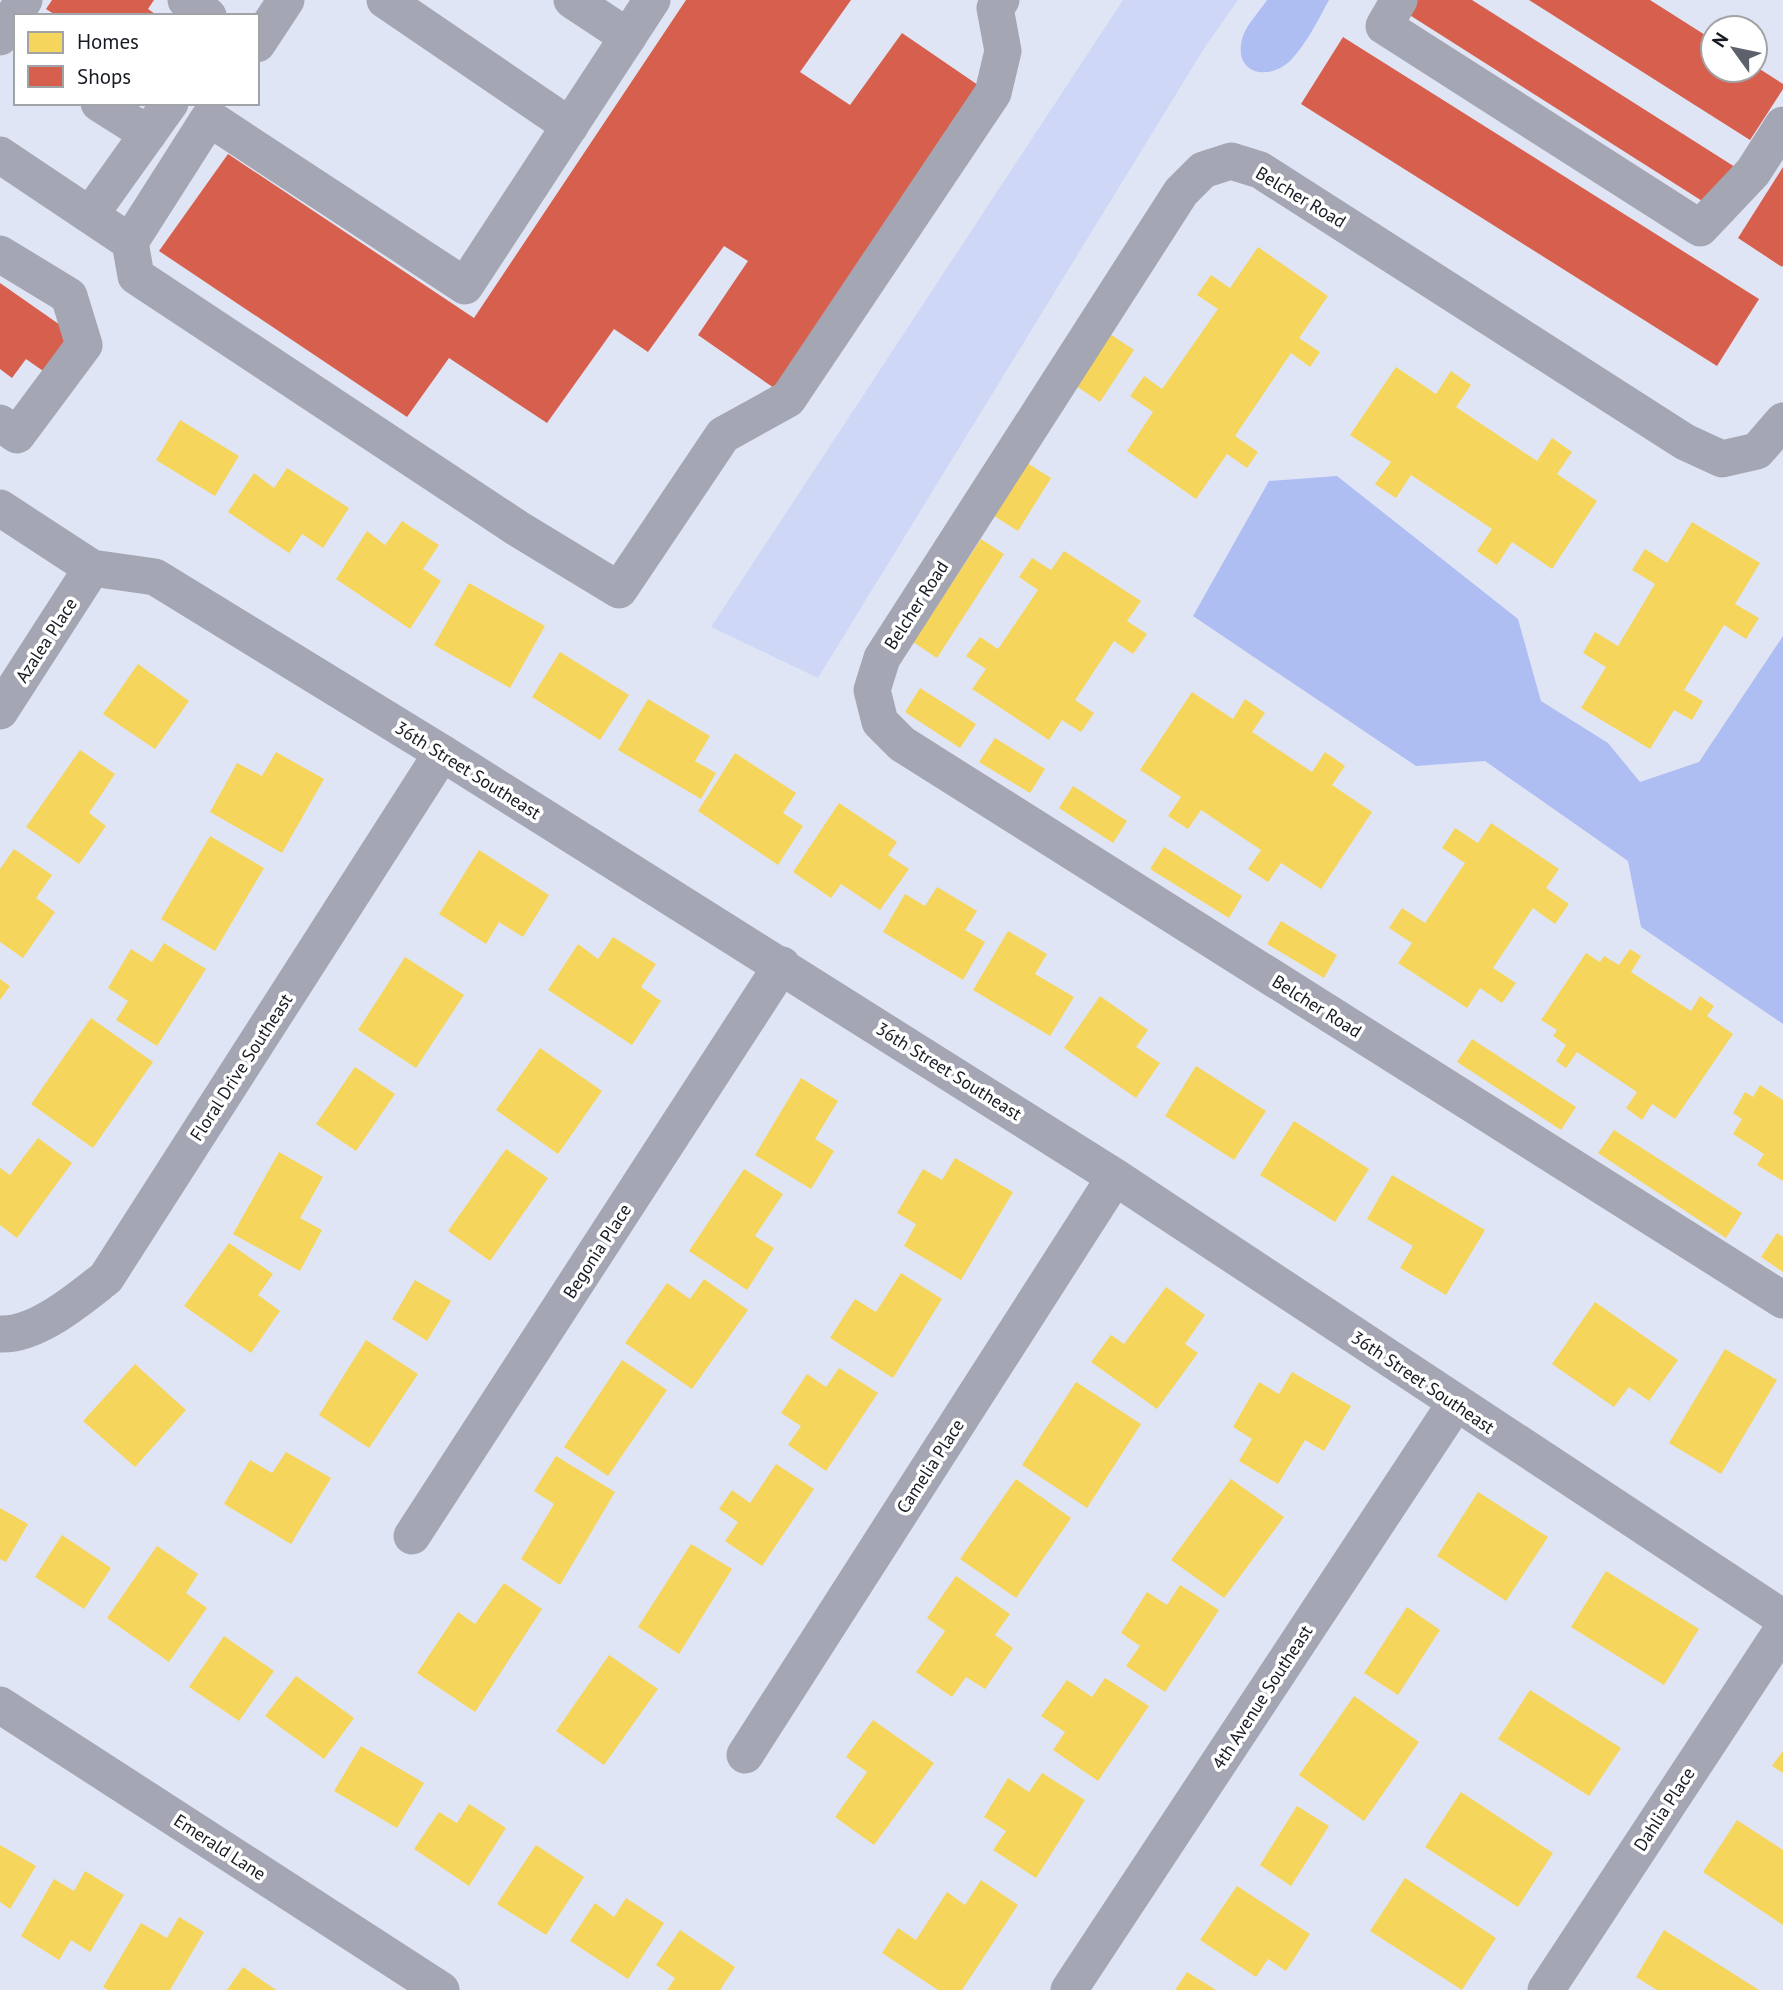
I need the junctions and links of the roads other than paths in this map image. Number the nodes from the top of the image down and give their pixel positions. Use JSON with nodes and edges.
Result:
{"nodes":[{"id":1,"x":186,"y":0,"type":"edge"},
{"id":2,"x":286,"y":0,"type":"edge"},
{"id":3,"x":385,"y":0,"type":"edge"},
{"id":4,"x":572,"y":0,"type":"edge"},
{"id":5,"x":652,"y":0,"type":"edge"},
{"id":6,"x":1001,"y":0,"type":"edge"},
{"id":7,"x":1399,"y":0,"type":"edge"},
{"id":8,"x":205,"y":14,"type":"edge"},
{"id":9,"x":14,"y":16,"type":"edge"},
{"id":10,"x":628,"y":37,"type":"junction"},
{"id":11,"x":0,"y":39,"type":"edge"},
{"id":12,"x":259,"y":41,"type":"edge"},
{"id":13,"x":102,"y":105,"type":"edge"},
{"id":14,"x":169,"y":105,"type":"edge"},
{"id":15,"x":214,"y":111,"type":"edge"},
{"id":16,"x":1783,"y":125,"type":"edge"},
{"id":17,"x":570,"y":126,"type":"junction"},
{"id":18,"x":148,"y":134,"type":"junction"},
{"id":19,"x":0,"y":155,"type":"edge"},
{"id":20,"x":90,"y":215,"type":"junction"},
{"id":21,"x":130,"y":242,"type":"junction"},
{"id":22,"x":0,"y":254,"type":"edge"},
{"id":23,"x":1783,"y":421,"type":"edge"},
{"id":24,"x":0,"y":423,"type":"edge"},
{"id":25,"x":0,"y":508,"type":"edge"},
{"id":26,"x":92,"y":568,"type":"junction"},
{"id":27,"x":0,"y":711,"type":"edge"},
{"id":28,"x":442,"y":753,"type":"junction"},
{"id":29,"x":782,"y":965,"type":"junction"},
{"id":30,"x":1115,"y":1177,"type":"junction"},
{"id":31,"x":1783,"y":1300,"type":"edge"},
{"id":32,"x":0,"y":1334,"type":"edge"},
{"id":33,"x":1455,"y":1404,"type":"junction"},
{"id":34,"x":412,"y":1536,"type":"dead end"},
{"id":35,"x":1783,"y":1618,"type":"edge"},
{"id":36,"x":1783,"y":1629,"type":"edge"},
{"id":37,"x":0,"y":1704,"type":"edge"},
{"id":38,"x":745,"y":1755,"type":"dead end"},
{"id":39,"x":441,"y":1990,"type":"edge"},
{"id":40,"x":1069,"y":1990,"type":"edge"},
{"id":41,"x":1546,"y":1990,"type":"edge"}],
"edges":[{"from":1,"to":8,"type":"street"},
{"from":2,"to":12,"type":"street"},
{"from":3,"to":17,"type":"street"},
{"from":4,"to":10,"type":"street"},
{"from":5,"to":10,"type":"street"},
{"from":6,"to":21,"type":"street"},
{"from":7,"to":16,"type":"street"},
{"from":9,"to":11,"type":"street"},
{"from":10,"to":17,"type":"street"},
{"from":13,"to":18,"type":"street"},
{"from":14,"to":18,"type":"street"},
{"from":15,"to":17,"type":"street"},
{"from":15,"to":21,"type":"street"},
{"from":18,"to":20,"type":"street"},
{"from":19,"to":20,"type":"street"},
{"from":20,"to":21,"type":"street"},
{"from":22,"to":24,"type":"street"},
{"from":23,"to":31,"type":"street","name":"Belcher Road"},
{"from":25,"to":26,"type":"street"},
{"from":26,"to":27,"type":"street","name":"Azalea Place"},
{"from":26,"to":28,"type":"street","name":"36th Street Southeast"},
{"from":28,"to":29,"type":"street","name":"36th Street Southeast"},
{"from":28,"to":32,"type":"street","name":"Floral Drive Southeast"},
{"from":29,"to":30,"type":"street","name":"36th Street Southeast"},
{"from":29,"to":34,"type":"street","name":"Begonia Place"},
{"from":30,"to":33,"type":"street","name":"36th Street Southeast"},
{"from":30,"to":38,"type":"street","name":"Camelia Place"},
{"from":33,"to":35,"type":"street","name":"36th Street Southeast"},
{"from":33,"to":40,"type":"street","name":"4th Avenue Southeast"},
{"from":36,"to":41,"type":"street","name":"Dahlia Place"},
{"from":37,"to":39,"type":"street","name":"Emerald Lane"}]}
